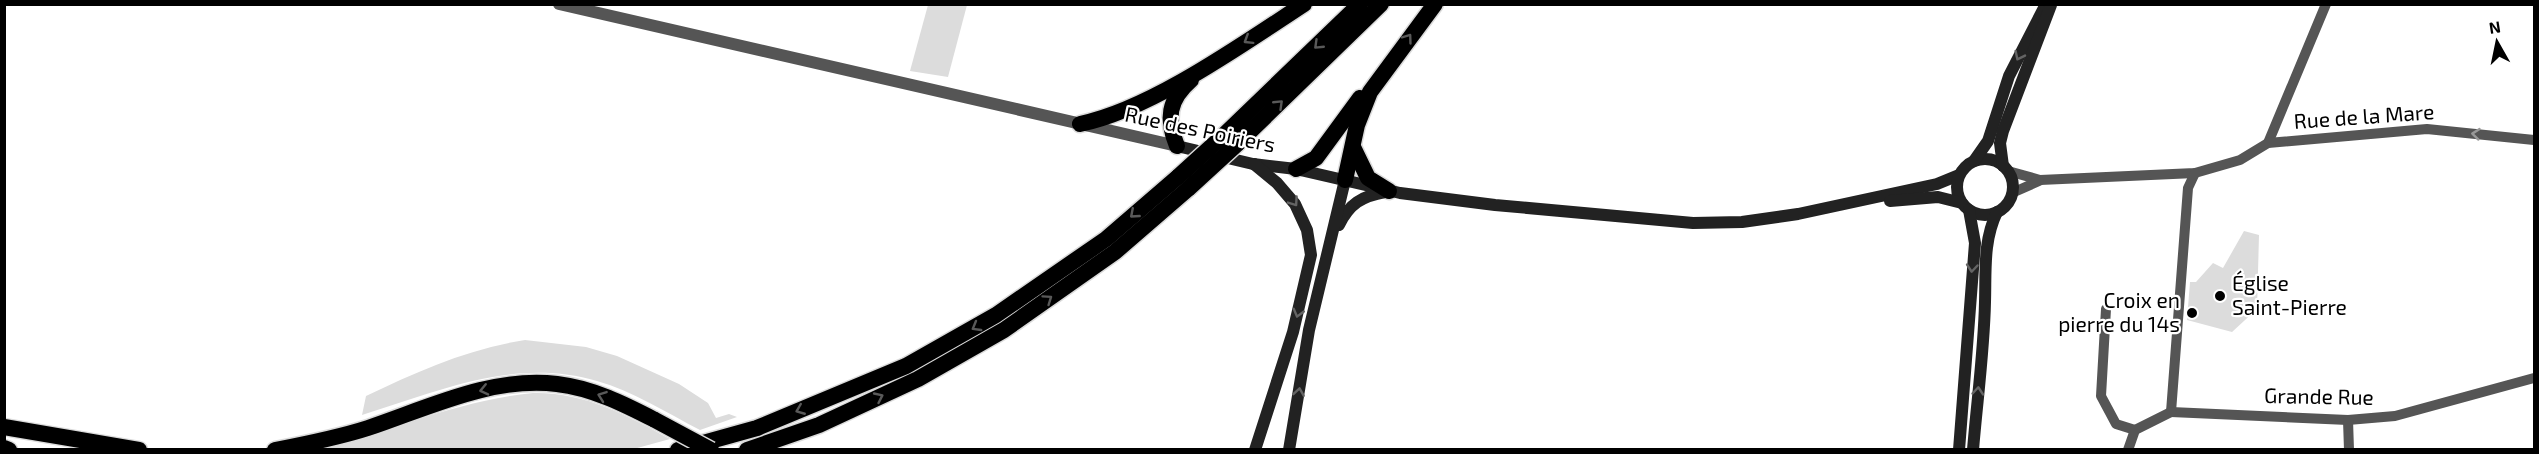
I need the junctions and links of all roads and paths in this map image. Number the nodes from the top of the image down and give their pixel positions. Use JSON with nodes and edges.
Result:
{"nodes":[{"id":1,"x":559,"y":4,"type":"edge"},
{"id":2,"x":1304,"y":4,"type":"edge"},
{"id":3,"x":1360,"y":4,"type":"edge"},
{"id":4,"x":1381,"y":4,"type":"edge"},
{"id":5,"x":1435,"y":4,"type":"edge"},
{"id":6,"x":2046,"y":4,"type":"edge"},
{"id":7,"x":2052,"y":4,"type":"edge"},
{"id":8,"x":2326,"y":4,"type":"edge"},
{"id":9,"x":1212,"y":62,"type":"junction"},
{"id":10,"x":1383,"y":72,"type":"junction"},
{"id":11,"x":1080,"y":124,"type":"junction"},
{"id":12,"x":1230,"y":140,"type":"junction"},
{"id":13,"x":2535,"y":140,"type":"edge"},
{"id":14,"x":2268,"y":143,"type":"junction"},
{"id":15,"x":1177,"y":146,"type":"junction"},
{"id":16,"x":1353,"y":146,"type":"junction"},
{"id":17,"x":1974,"y":161,"type":"junction"},
{"id":18,"x":1253,"y":164,"type":"junction"},
{"id":19,"x":2005,"y":168,"type":"junction"},
{"id":20,"x":1296,"y":169,"type":"junction"},
{"id":21,"x":2194,"y":173,"type":"junction"},
{"id":22,"x":1959,"y":175,"type":"junction"},
{"id":23,"x":1345,"y":180,"type":"junction"},
{"id":24,"x":2040,"y":180,"type":"junction"},
{"id":25,"x":1184,"y":182,"type":"junction"},
{"id":26,"x":1389,"y":191,"type":"junction"},
{"id":27,"x":2012,"y":193,"type":"junction"},
{"id":28,"x":1841,"y":206,"type":"junction"},
{"id":29,"x":1966,"y":206,"type":"junction"},
{"id":30,"x":1997,"y":212,"type":"junction"},
{"id":31,"x":1330,"y":242,"type":"junction"},
{"id":32,"x":2106,"y":309,"type":"dead end"},
{"id":33,"x":2535,"y":378,"type":"edge"},
{"id":34,"x":2170,"y":412,"type":"junction"},
{"id":35,"x":2348,"y":420,"type":"junction"},
{"id":36,"x":4,"y":428,"type":"edge"},
{"id":37,"x":2134,"y":430,"type":"junction"},
{"id":38,"x":90,"y":450,"type":"edge"},
{"id":39,"x":139,"y":450,"type":"edge"},
{"id":40,"x":274,"y":450,"type":"edge"},
{"id":41,"x":678,"y":450,"type":"edge"},
{"id":42,"x":711,"y":450,"type":"edge"},
{"id":43,"x":747,"y":450,"type":"edge"},
{"id":44,"x":1255,"y":450,"type":"edge"},
{"id":45,"x":1289,"y":450,"type":"edge"},
{"id":46,"x":1959,"y":450,"type":"edge"},
{"id":47,"x":1973,"y":450,"type":"edge"},
{"id":48,"x":2128,"y":450,"type":"edge"},
{"id":49,"x":2349,"y":450,"type":"edge"}],
"edges":[{"from":1,"to":11,"type":"street","name":"Rue des Poiriers"},
{"from":2,"to":9,"type":"highway","one_way":true},
{"from":3,"to":12,"type":"highway","one_way":true},
{"from":12,"to":4,"type":"highway","one_way":true},
{"from":10,"to":5,"type":"highway","one_way":true},
{"from":6,"to":17,"type":"main road","one_way":true},
{"from":7,"to":19,"type":"main road"},
{"from":8,"to":14,"type":"street"},
{"from":9,"to":11,"type":"highway"},
{"from":9,"to":15,"type":"highway"},
{"from":10,"to":16,"type":"highway"},
{"from":10,"to":20,"type":"highway"},
{"from":11,"to":15,"type":"street","name":"Rue des Poiriers"},
{"from":12,"to":25,"type":"highway","bridge":true},
{"from":13,"to":14,"type":"street","name":"Rue de la Mare","one_way":true},
{"from":14,"to":21,"type":"street"},
{"from":15,"to":18,"type":"main road","name":"Rue des Poiriers"},
{"from":16,"to":23,"type":"highway"},
{"from":16,"to":26,"type":"highway"},
{"from":17,"to":19,"type":"main road"},
{"from":17,"to":22,"type":"main road"},
{"from":18,"to":20,"type":"main road","name":"Rue des Poiriers"},
{"from":18,"to":44,"type":"main road","one_way":true},
{"from":19,"to":24,"type":"street"},
{"from":19,"to":27,"type":"main road"},
{"from":20,"to":23,"type":"main road","name":"Rue des Poiriers"},
{"from":21,"to":24,"type":"street"},
{"from":21,"to":34,"type":"street"},
{"from":22,"to":28,"type":"main road"},
{"from":22,"to":29,"type":"main road"},
{"from":23,"to":26,"type":"main road","name":"Rue des Poiriers"},
{"from":23,"to":31,"type":"main road"},
{"from":24,"to":27,"type":"street"},
{"from":25,"to":41,"type":"highway","one_way":true},
{"from":43,"to":25,"type":"highway","one_way":true},
{"from":26,"to":28,"type":"main road","name":"Rue des Poiriers"},
{"from":26,"to":31,"type":"main road"},
{"from":27,"to":30,"type":"main road"},
{"from":28,"to":29,"type":"main road"},
{"from":29,"to":30,"type":"main road"},
{"from":29,"to":46,"type":"main road","one_way":true},
{"from":47,"to":30,"type":"main road","one_way":true},
{"from":45,"to":31,"type":"main road","one_way":true},
{"from":32,"to":37,"type":"street"},
{"from":33,"to":35,"type":"street","name":"Grande Rue"},
{"from":34,"to":35,"type":"street","name":"Grande Rue"},
{"from":34,"to":37,"type":"street"},
{"from":35,"to":49,"type":"street"},
{"from":36,"to":38,"type":"highway"},
{"from":36,"to":39,"type":"highway"},
{"from":37,"to":48,"type":"street"},
{"from":42,"to":40,"type":"highway","one_way":true,"bridge":true}]}
